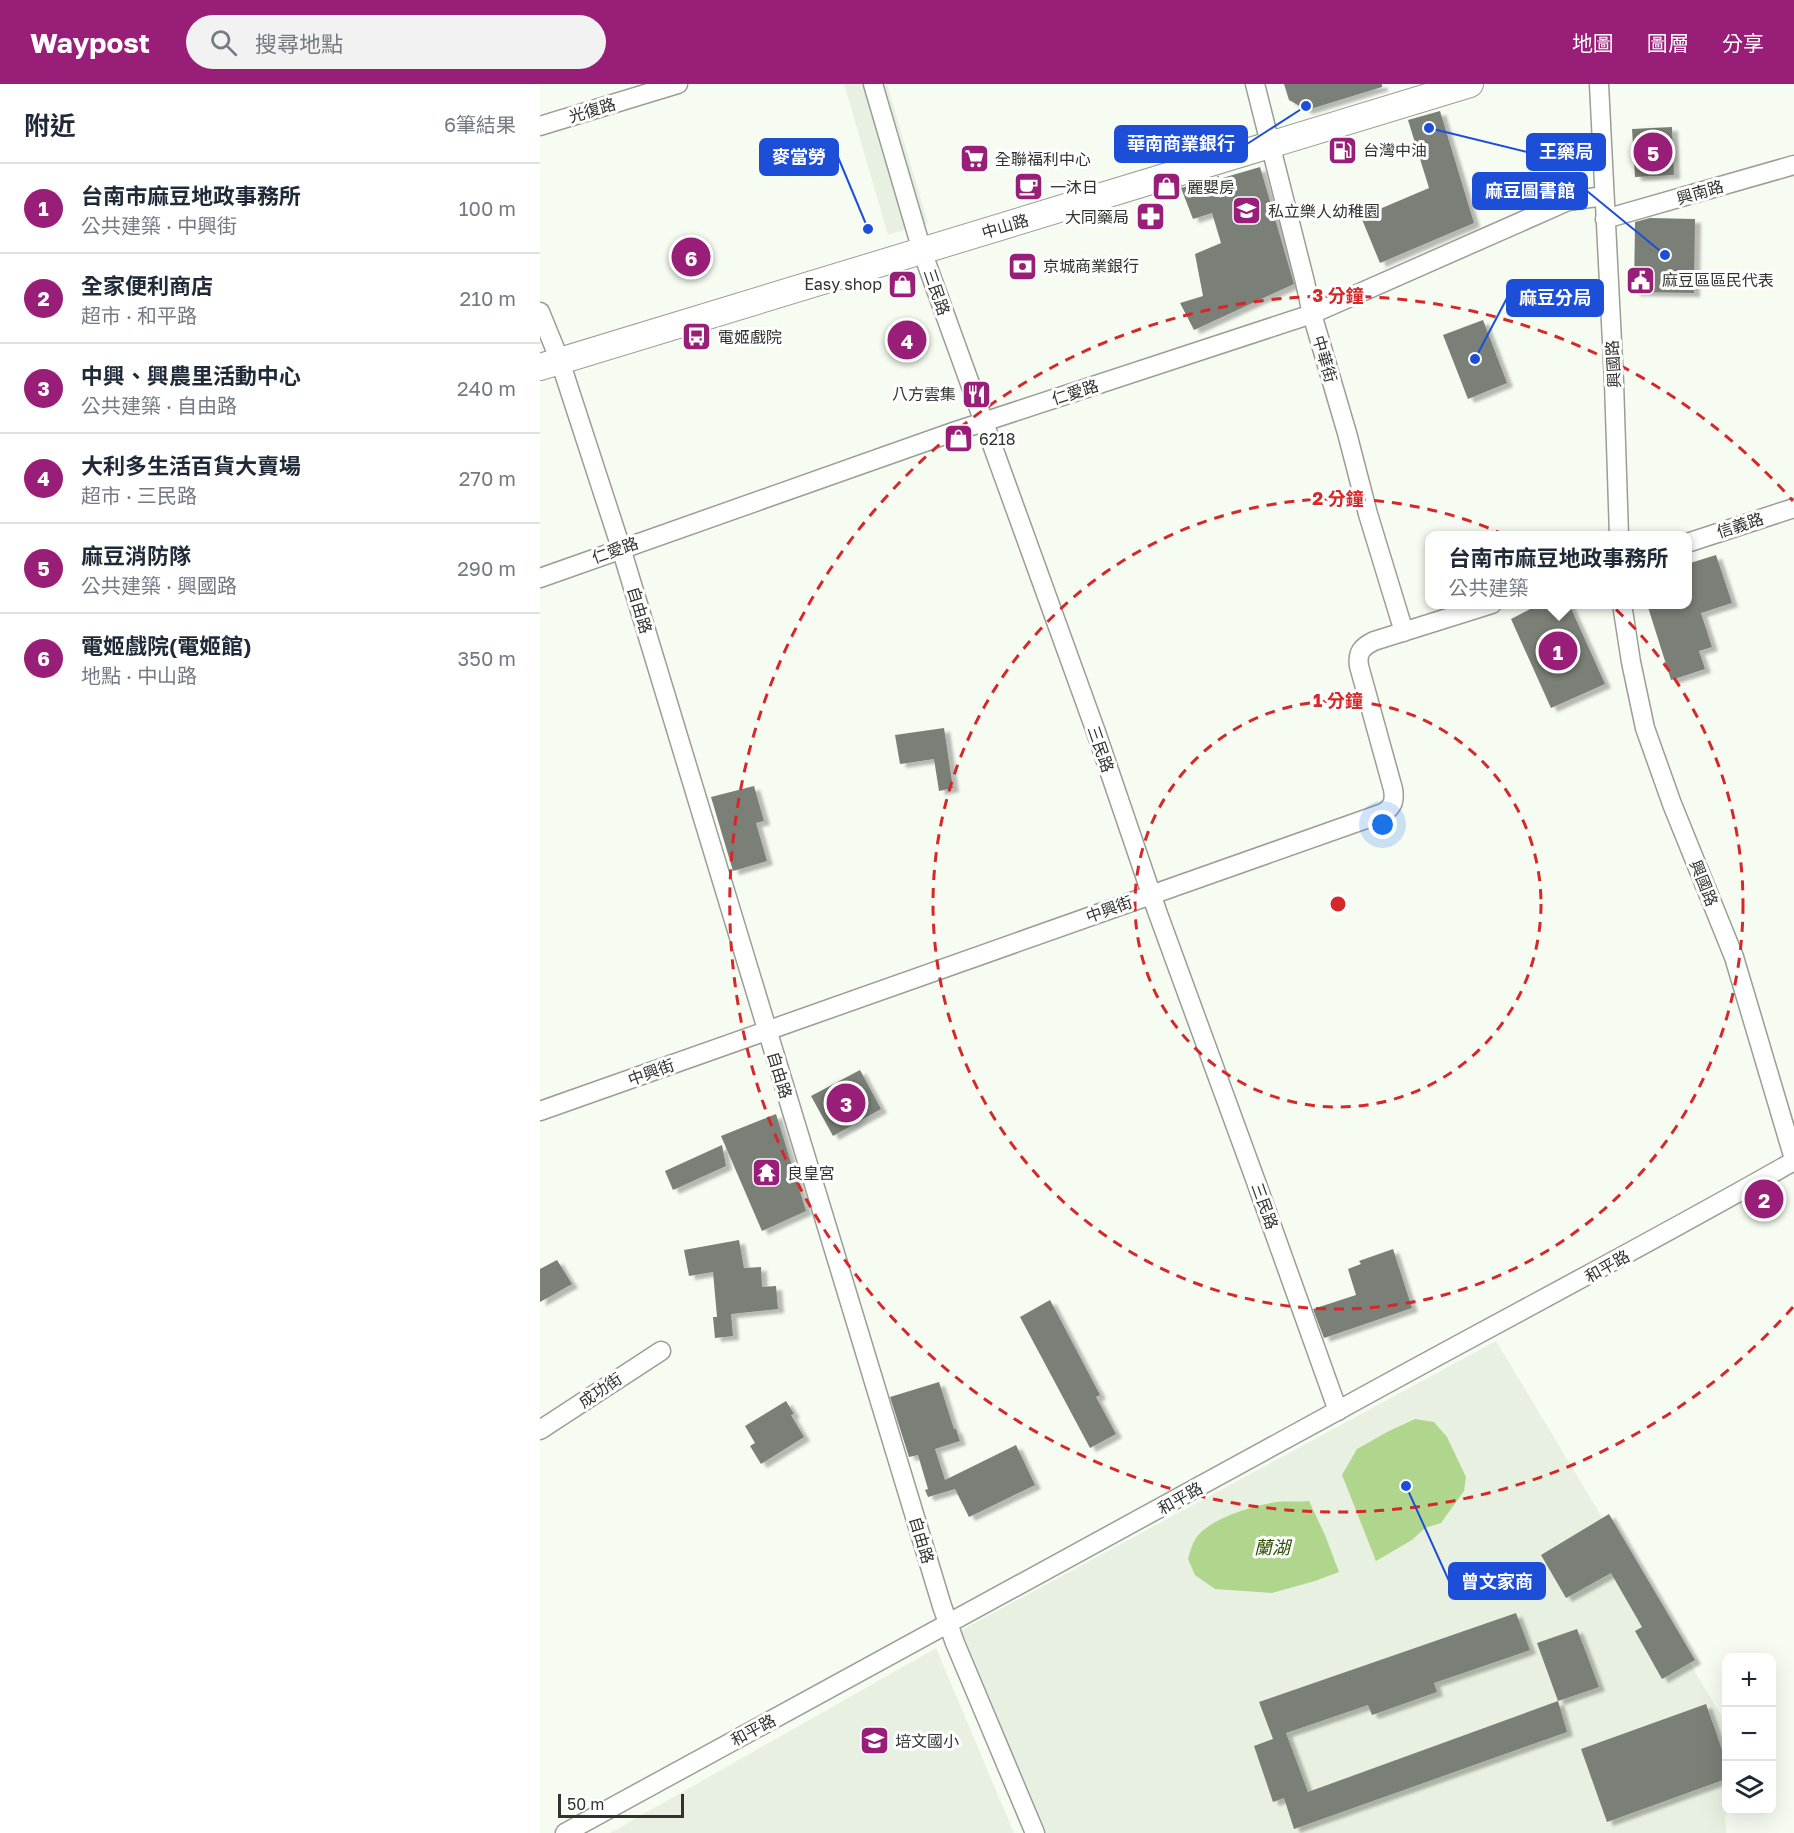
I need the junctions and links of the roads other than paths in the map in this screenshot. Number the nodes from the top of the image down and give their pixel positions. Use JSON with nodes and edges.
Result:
{"nodes":[{"id":1,"x":678,"y":84,"type":"edge"},
{"id":2,"x":873,"y":84,"type":"edge"},
{"id":3,"x":1255,"y":84,"type":"edge"},
{"id":4,"x":1470,"y":84,"type":"edge"},
{"id":5,"x":1599,"y":84,"type":"edge"},
{"id":6,"x":540,"y":126,"type":"edge"},
{"id":7,"x":1271,"y":143,"type":"junction"},
{"id":8,"x":1794,"y":165,"type":"edge"},
{"id":9,"x":1604,"y":196,"type":"junction"},
{"id":10,"x":1605,"y":219,"type":"junction"},
{"id":11,"x":922,"y":251,"type":"junction"},
{"id":12,"x":540,"y":312,"type":"edge"},
{"id":13,"x":1312,"y":314,"type":"junction"},
{"id":14,"x":550,"y":364,"type":"edge"},
{"id":15,"x":983,"y":422,"type":"junction"},
{"id":16,"x":1794,"y":508,"type":"edge"},
{"id":17,"x":1619,"y":531,"type":"edge"},
{"id":18,"x":1692,"y":541,"type":"edge"},
{"id":19,"x":621,"y":548,"type":"junction"},
{"id":20,"x":540,"y":578,"type":"edge"},
{"id":21,"x":1476,"y":609,"type":"edge"},
{"id":22,"x":1623,"y":609,"type":"edge"},
{"id":23,"x":1404,"y":632,"type":"junction"},
{"id":24,"x":1151,"y":894,"type":"junction"},
{"id":25,"x":767,"y":1031,"type":"junction"},
{"id":26,"x":540,"y":1111,"type":"edge"},
{"id":27,"x":1794,"y":1160,"type":"edge"},
{"id":28,"x":660,"y":1351,"type":"dead end"},
{"id":29,"x":1338,"y":1411,"type":"junction"},
{"id":30,"x":540,"y":1430,"type":"edge"},
{"id":31,"x":948,"y":1624,"type":"junction"},
{"id":32,"x":565,"y":1833,"type":"edge"},
{"id":33,"x":1035,"y":1833,"type":"edge"}],
"edges":[{"from":1,"to":6,"type":"street","name":"光復路"},
{"from":2,"to":11,"type":"street","name":"三民路"},
{"from":3,"to":7,"type":"street","name":"中華街"},
{"from":4,"to":7,"type":"main road","name":"中山路"},
{"from":5,"to":9,"type":"street","name":"興國路"},
{"from":7,"to":11,"type":"main road","name":"中山路"},
{"from":7,"to":13,"type":"street","name":"中華街"},
{"from":8,"to":10,"type":"street","name":"興南路"},
{"from":9,"to":10,"type":"street","name":"興國路"},
{"from":9,"to":13,"type":"street","name":"仁愛路"},
{"from":10,"to":17,"type":"street","name":"興國路"},
{"from":11,"to":14,"type":"main road","name":"中山路"},
{"from":11,"to":15,"type":"street","name":"三民路"},
{"from":12,"to":14,"type":"street","name":"自由路"},
{"from":13,"to":15,"type":"street","name":"仁愛路"},
{"from":13,"to":23,"type":"street","name":"中華街"},
{"from":14,"to":19,"type":"street","name":"自由路"},
{"from":15,"to":19,"type":"street","name":"仁愛路"},
{"from":15,"to":24,"type":"street","name":"三民路"},
{"from":16,"to":18,"type":"street","name":"信義路"},
{"from":19,"to":20,"type":"street","name":"仁愛路"},
{"from":19,"to":25,"type":"street","name":"自由路"},
{"from":21,"to":23,"type":"street","name":"中興街"},
{"from":22,"to":27,"type":"street","name":"興國路"},
{"from":23,"to":24,"type":"street","name":"中興街"},
{"from":24,"to":25,"type":"street","name":"中興街"},
{"from":24,"to":29,"type":"street","name":"三民路"},
{"from":25,"to":26,"type":"street","name":"中興街"},
{"from":25,"to":31,"type":"street","name":"自由路"},
{"from":27,"to":29,"type":"street","name":"和平路"},
{"from":28,"to":30,"type":"street","name":"成功街"},
{"from":29,"to":31,"type":"street","name":"和平路"},
{"from":31,"to":32,"type":"street","name":"和平路"},
{"from":31,"to":33,"type":"street","name":"自由路"}]}
